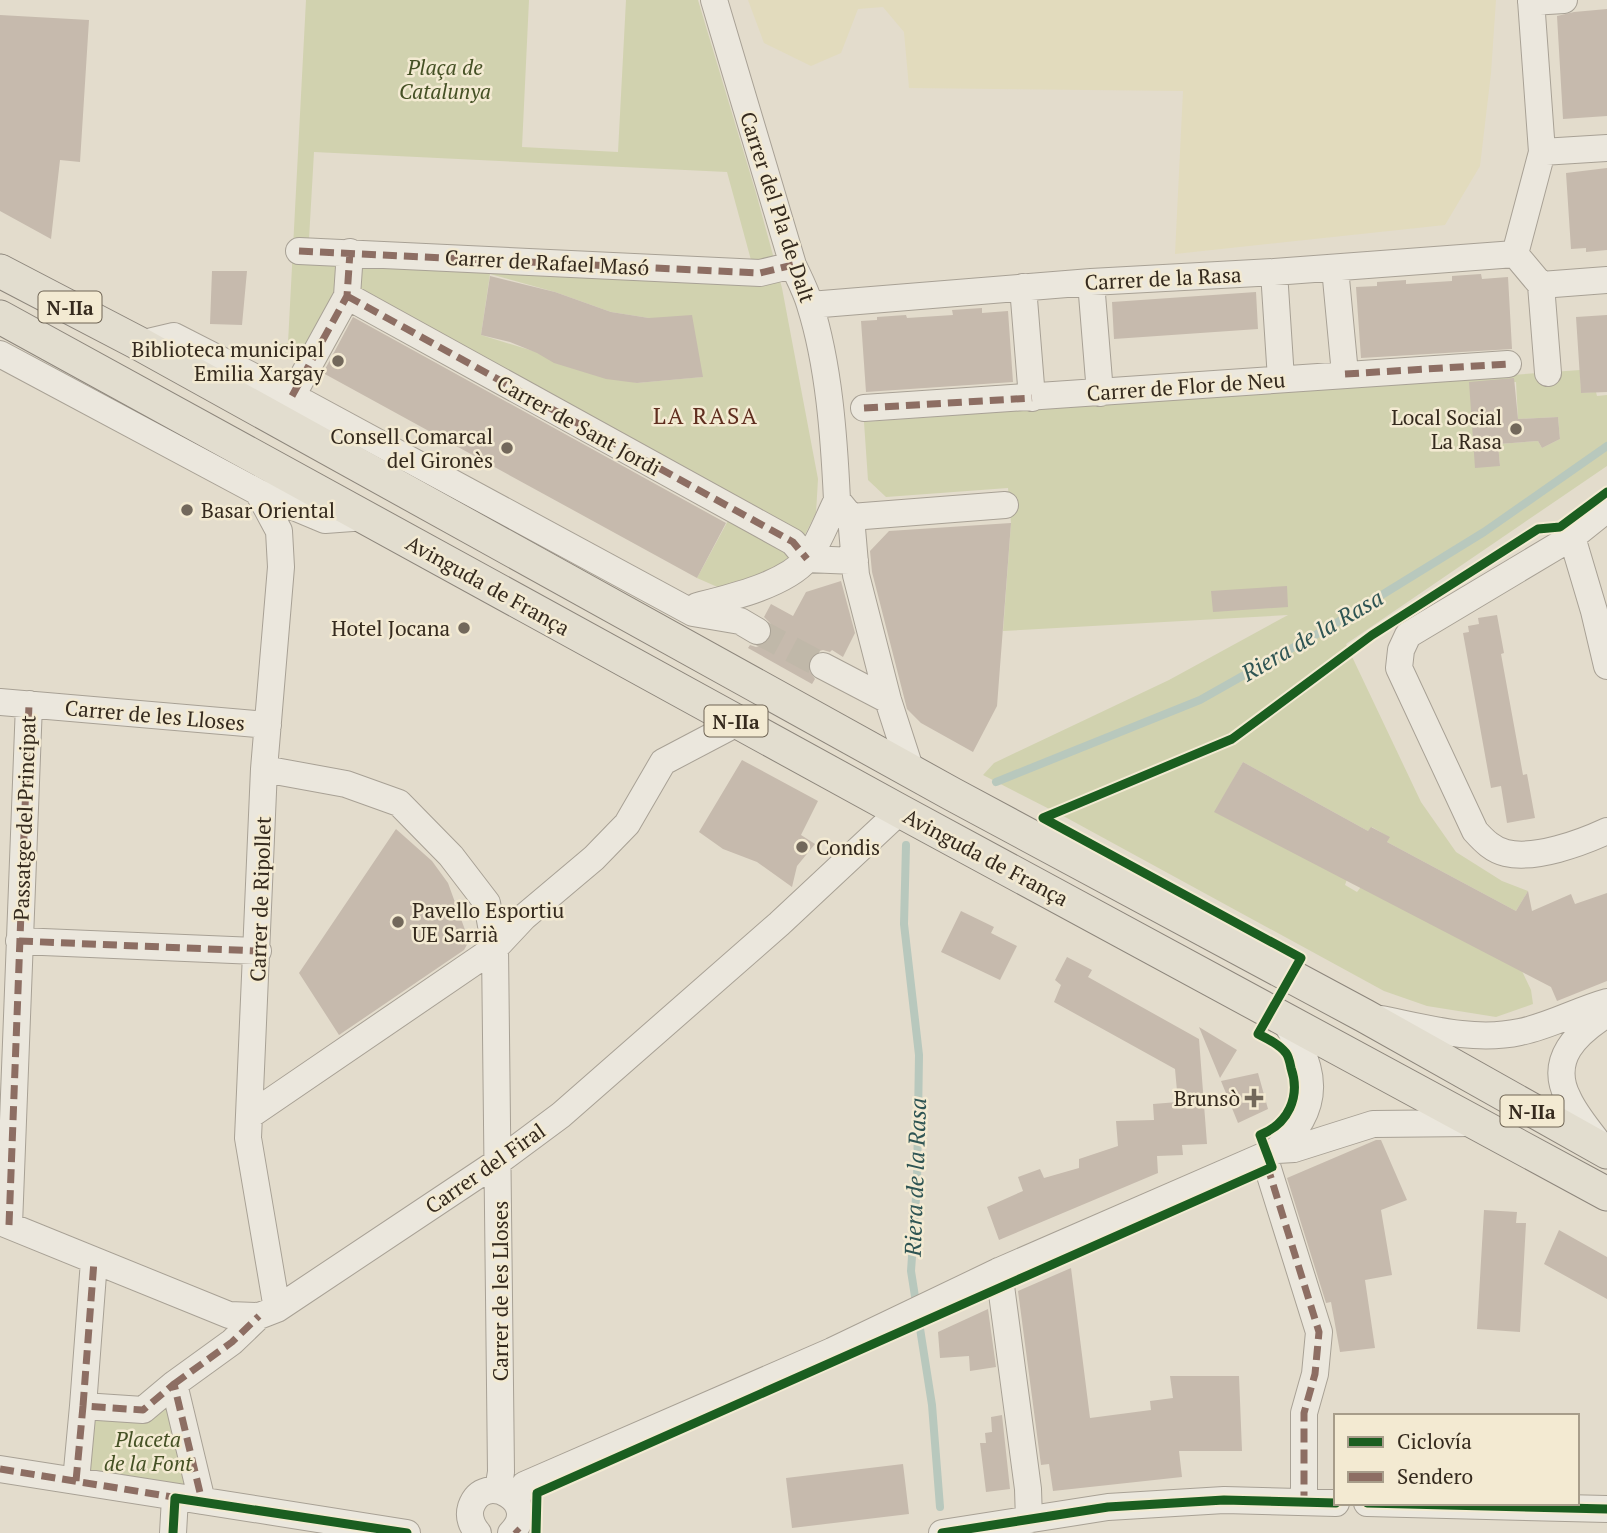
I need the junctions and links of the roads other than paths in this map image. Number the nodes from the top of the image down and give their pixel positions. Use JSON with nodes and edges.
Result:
{"nodes":[{"id":1,"x":714,"y":0,"type":"edge"},
{"id":2,"x":1564,"y":0,"type":"edge"},
{"id":3,"x":1531,"y":1,"type":"edge"},
{"id":4,"x":1607,"y":148,"type":"edge"},
{"id":5,"x":1542,"y":152,"type":"junction"},
{"id":6,"x":299,"y":251,"type":"dead end"},
{"id":7,"x":350,"y":252,"type":"junction"},
{"id":8,"x":1515,"y":254,"type":"junction"},
{"id":9,"x":793,"y":265,"type":"junction"},
{"id":10,"x":1335,"y":268,"type":"junction"},
{"id":11,"x":0,"y":271,"type":"edge"},
{"id":12,"x":1274,"y":272,"type":"junction"},
{"id":13,"x":1607,"y":280,"type":"edge"},
{"id":14,"x":1091,"y":282,"type":"junction"},
{"id":15,"x":1541,"y":285,"type":"junction"},
{"id":16,"x":1023,"y":287,"type":"junction"},
{"id":17,"x":347,"y":296,"type":"junction"},
{"id":18,"x":810,"y":305,"type":"junction"},
{"id":19,"x":0,"y":317,"type":"edge"},
{"id":20,"x":140,"y":344,"type":"junction"},
{"id":21,"x":0,"y":354,"type":"edge"},
{"id":22,"x":1508,"y":364,"type":"dead end"},
{"id":23,"x":1548,"y":373,"type":"dead end"},
{"id":24,"x":1345,"y":374,"type":"junction"},
{"id":25,"x":1281,"y":379,"type":"junction"},
{"id":26,"x":1100,"y":393,"type":"junction"},
{"id":27,"x":292,"y":396,"type":"junction"},
{"id":28,"x":1032,"y":398,"type":"junction"},
{"id":29,"x":864,"y":408,"type":"dead end"},
{"id":30,"x":258,"y":492,"type":"junction"},
{"id":31,"x":474,"y":495,"type":"junction"},
{"id":32,"x":1005,"y":505,"type":"dead end"},
{"id":33,"x":844,"y":508,"type":"junction"},
{"id":34,"x":1607,"y":509,"type":"edge"},
{"id":35,"x":366,"y":517,"type":"junction"},
{"id":36,"x":1572,"y":537,"type":"junction"},
{"id":37,"x":491,"y":539,"type":"junction"},
{"id":38,"x":818,"y":559,"type":"junction"},
{"id":39,"x":855,"y":561,"type":"junction"},
{"id":40,"x":693,"y":613,"type":"junction"},
{"id":41,"x":658,"y":632,"type":"junction"},
{"id":42,"x":822,"y":666,"type":"tunnel mouth"},
{"id":43,"x":1607,"y":666,"type":"edge"},
{"id":44,"x":888,"y":700,"type":"junction"},
{"id":45,"x":0,"y":702,"type":"edge"},
{"id":46,"x":29,"y":704,"type":"junction"},
{"id":47,"x":739,"y":722,"type":"junction"},
{"id":48,"x":268,"y":725,"type":"junction"},
{"id":49,"x":264,"y":769,"type":"junction"},
{"id":50,"x":911,"y":771,"type":"junction"},
{"id":51,"x":901,"y":811,"type":"junction"},
{"id":52,"x":1607,"y":831,"type":"edge"},
{"id":53,"x":19,"y":941,"type":"junction"},
{"id":54,"x":495,"y":948,"type":"junction"},
{"id":55,"x":258,"y":951,"type":"junction"},
{"id":56,"x":1607,"y":1003,"type":"edge"},
{"id":57,"x":1607,"y":1014,"type":"edge"},
{"id":58,"x":1365,"y":1016,"type":"junction"},
{"id":59,"x":1283,"y":1018,"type":"junction"},
{"id":60,"x":249,"y":1116,"type":"junction"},
{"id":61,"x":1474,"y":1123,"type":"junction"},
{"id":62,"x":1605,"y":1151,"type":"edge"},
{"id":63,"x":1270,"y":1153,"type":"junction"},
{"id":64,"x":499,"y":1161,"type":"junction"},
{"id":65,"x":1607,"y":1194,"type":"edge"},
{"id":66,"x":5,"y":1223,"type":"edge"},
{"id":67,"x":94,"y":1261,"type":"junction"},
{"id":68,"x":999,"y":1271,"type":"junction"},
{"id":69,"x":268,"y":1312,"type":"junction"},
{"id":70,"x":173,"y":1384,"type":"junction"},
{"id":71,"x":83,"y":1406,"type":"junction"},
{"id":72,"x":0,"y":1469,"type":"edge"},
{"id":73,"x":76,"y":1482,"type":"junction"},
{"id":74,"x":506,"y":1496,"type":"junction"},
{"id":75,"x":175,"y":1498,"type":"junction"},
{"id":76,"x":202,"y":1500,"type":"junction"},
{"id":77,"x":1304,"y":1502,"type":"junction"},
{"id":78,"x":1334,"y":1503,"type":"edge"},
{"id":79,"x":1447,"y":1505,"type":"edge"},
{"id":80,"x":1607,"y":1509,"type":"edge"},
{"id":81,"x":1029,"y":1520,"type":"junction"},
{"id":82,"x":515,"y":1532,"type":"edge"},
{"id":83,"x":173,"y":1533,"type":"edge"},
{"id":84,"x":407,"y":1533,"type":"edge"},
{"id":85,"x":478,"y":1533,"type":"edge"},
{"id":86,"x":942,"y":1533,"type":"edge"}],
"edges":[{"from":1,"to":9,"type":"street","name":"Carrer del Pla de Dalt"},
{"from":2,"to":3,"type":"street"},
{"from":3,"to":5,"type":"street"},
{"from":4,"to":5,"type":"street"},
{"from":5,"to":8,"type":"street"},
{"from":6,"to":7,"type":"street","name":"Carrer de Rafael Masó"},
{"from":7,"to":9,"type":"street","name":"Carrer de Rafael Masó"},
{"from":7,"to":17,"type":"street"},
{"from":8,"to":10,"type":"street","name":"Carrer de la Rasa"},
{"from":8,"to":15,"type":"street"},
{"from":9,"to":18,"type":"street","name":"Carrer del Pla de Dalt"},
{"from":10,"to":12,"type":"street","name":"Carrer de la Rasa"},
{"from":10,"to":24,"type":"street"},
{"from":11,"to":20,"type":"main road","name":"Avinguda de França","number":"N-IIa"},
{"from":12,"to":14,"type":"street","name":"Carrer de la Rasa"},
{"from":12,"to":25,"type":"street"},
{"from":13,"to":15,"type":"street"},
{"from":14,"to":16,"type":"street","name":"Carrer de la Rasa"},
{"from":14,"to":26,"type":"street"},
{"from":15,"to":23,"type":"street"},
{"from":16,"to":18,"type":"street","name":"Carrer de la Rasa"},
{"from":16,"to":28,"type":"street"},
{"from":17,"to":27,"type":"street"},
{"from":17,"to":38,"type":"street","name":"Carrer de Sant Jordi"},
{"from":18,"to":33,"type":"street","name":"Carrer del Pla de Dalt"},
{"from":19,"to":35,"type":"main road","name":"Avinguda de França","number":"N-IIa"},
{"from":20,"to":27,"type":"street"},
{"from":20,"to":37,"type":"main road","name":"Avinguda de França","number":"N-IIa"},
{"from":21,"to":30,"type":"street"},
{"from":22,"to":24,"type":"street","name":"Carrer de Flor de Neu"},
{"from":24,"to":25,"type":"street","name":"Carrer de Flor de Neu"},
{"from":25,"to":26,"type":"street","name":"Carrer de Flor de Neu"},
{"from":26,"to":28,"type":"street","name":"Carrer de Flor de Neu"},
{"from":27,"to":31,"type":"street"},
{"from":28,"to":29,"type":"street","name":"Carrer de Flor de Neu"},
{"from":30,"to":35,"type":"street"},
{"from":30,"to":48,"type":"street","name":"Carrer de Ripollet"},
{"from":31,"to":37,"type":"street","name":"Avinguda de França"},
{"from":31,"to":40,"type":"street"},
{"from":32,"to":33,"type":"street"},
{"from":33,"to":38,"type":"street"},
{"from":33,"to":39,"type":"street"},
{"from":34,"to":36,"type":"street"},
{"from":35,"to":47,"type":"main road","name":"Avinguda de França","number":"N-IIa"},
{"from":36,"to":43,"type":"street"},
{"from":36,"to":52,"type":"street"},
{"from":37,"to":41,"type":"main road","name":"Avinguda de França","number":"N-IIa"},
{"from":38,"to":39,"type":"street"},
{"from":38,"to":40,"type":"street"},
{"from":38,"to":40,"type":"street"},
{"from":39,"to":44,"type":"street"},
{"from":40,"to":41,"type":"street"},
{"from":41,"to":50,"type":"main road","name":"Avinguda de França","number":"N-IIa"},
{"from":42,"to":44,"type":"street"},
{"from":44,"to":50,"type":"street"},
{"from":45,"to":46,"type":"street","name":"Carrer de les Lloses"},
{"from":46,"to":48,"type":"street","name":"Carrer de les Lloses"},
{"from":46,"to":53,"type":"street","name":"Passatge del Principat"},
{"from":47,"to":51,"type":"main road","name":"Avinguda de França","number":"N-IIa"},
{"from":47,"to":54,"type":"street"},
{"from":48,"to":49,"type":"street","name":"Carrer de Ripollet"},
{"from":49,"to":54,"type":"street","name":"Carrer de les Lloses"},
{"from":49,"to":55,"type":"street","name":"Carrer de Ripollet"},
{"from":50,"to":58,"type":"main road","name":"Avinguda de França","number":"N-IIa"},
{"from":51,"to":59,"type":"main road","name":"Avinguda de França","number":"N-IIa"},
{"from":51,"to":64,"type":"street","name":"Carrer del Firal"},
{"from":53,"to":55,"type":"street"},
{"from":53,"to":66,"type":"street","name":"Passatge del Principat"},
{"from":54,"to":60,"type":"street"},
{"from":54,"to":64,"type":"street","name":"Carrer de les Lloses"},
{"from":55,"to":60,"type":"street","name":"Carrer de Ripollet"},
{"from":56,"to":58,"type":"street"},
{"from":57,"to":62,"type":"street"},
{"from":58,"to":62,"type":"main road","name":"Avinguda de França","number":"N-IIa"},
{"from":59,"to":61,"type":"main road","name":"Avinguda de França","number":"N-IIa"},
{"from":59,"to":63,"type":"street"},
{"from":60,"to":69,"type":"street","name":"Carrer de Ripollet"},
{"from":61,"to":63,"type":"street"},
{"from":61,"to":65,"type":"main road","name":"Avinguda de França","number":"N-IIa"},
{"from":63,"to":68,"type":"street"},
{"from":63,"to":77,"type":"street"},
{"from":64,"to":69,"type":"street","name":"Carrer del Firal"},
{"from":64,"to":74,"type":"street","name":"Carrer de les Lloses"},
{"from":66,"to":67,"type":"street"},
{"from":67,"to":69,"type":"street"},
{"from":67,"to":71,"type":"street"},
{"from":68,"to":74,"type":"street"},
{"from":68,"to":81,"type":"street"},
{"from":69,"to":70,"type":"street"},
{"from":70,"to":71,"type":"street"},
{"from":70,"to":76,"type":"street"},
{"from":71,"to":73,"type":"street"},
{"from":72,"to":73,"type":"street"},
{"from":73,"to":75,"type":"street"},
{"from":74,"to":82,"type":"street","name":"Carrer de les Lloses"},
{"from":74,"to":85,"type":"street"},
{"from":75,"to":76,"type":"street"},
{"from":75,"to":83,"type":"street"},
{"from":76,"to":84,"type":"street"},
{"from":77,"to":78,"type":"street"},
{"from":77,"to":81,"type":"street"},
{"from":79,"to":80,"type":"street"},
{"from":81,"to":86,"type":"street"}]}
